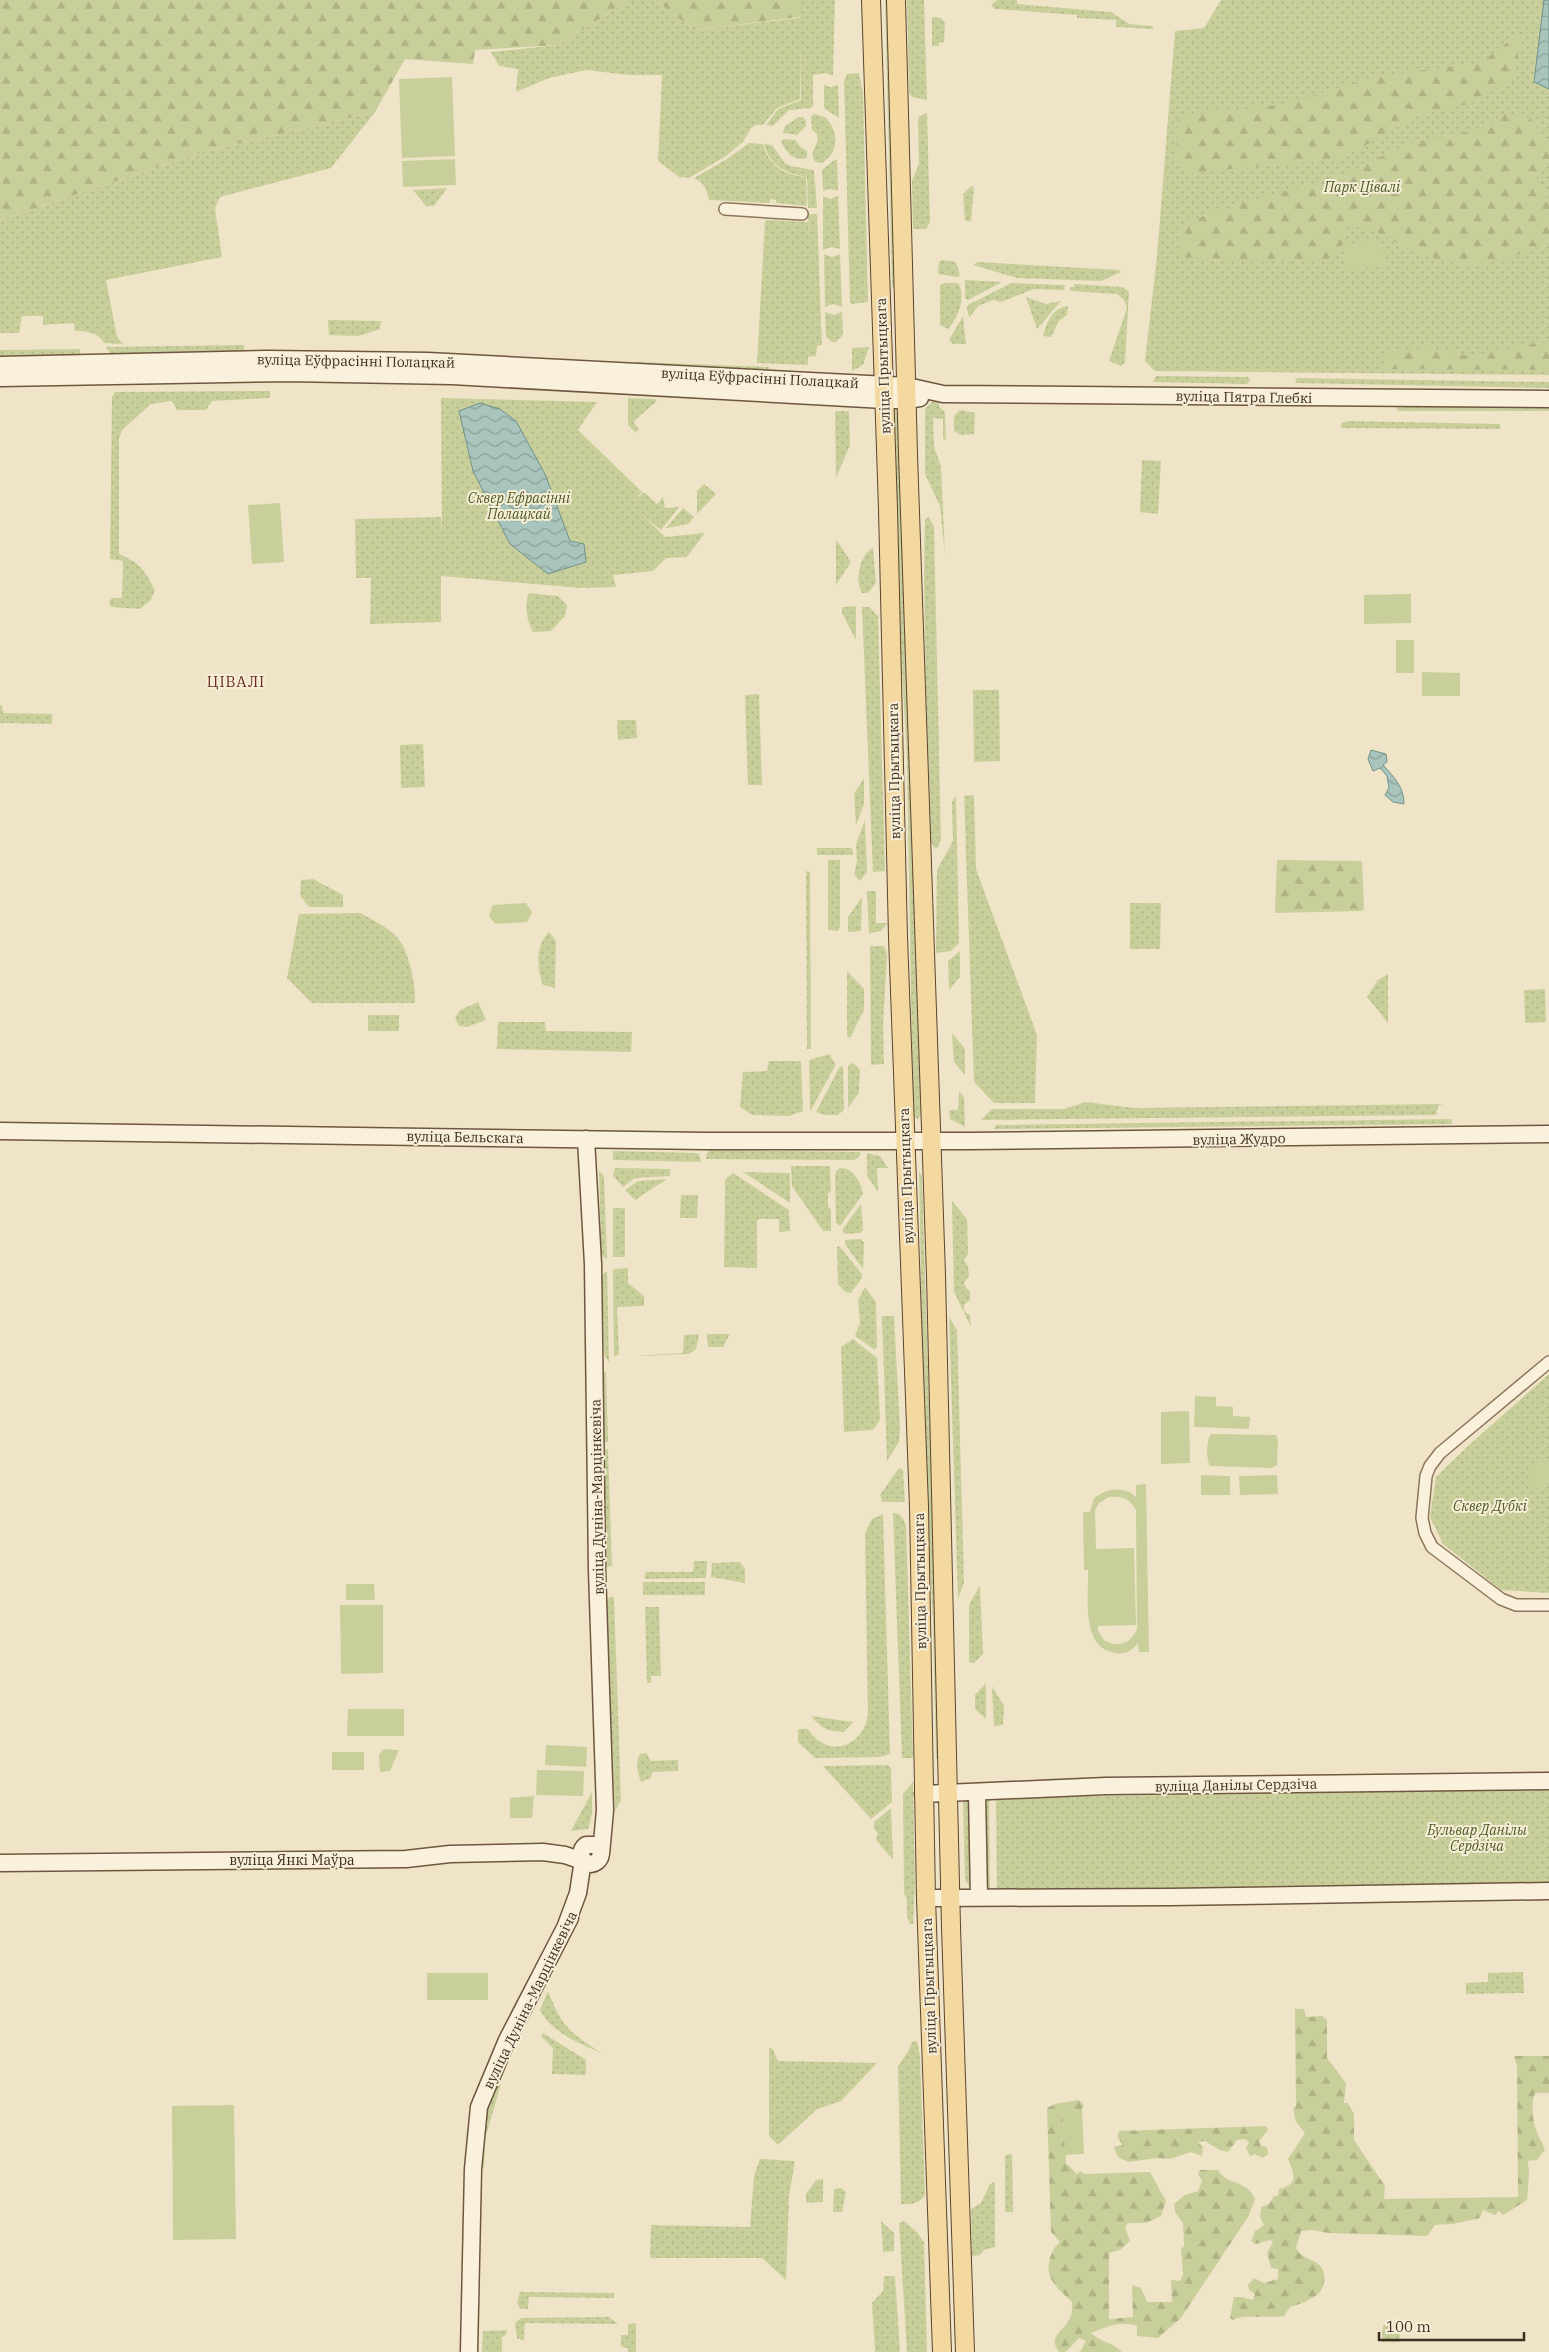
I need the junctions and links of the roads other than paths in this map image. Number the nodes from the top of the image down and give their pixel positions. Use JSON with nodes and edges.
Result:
{"nodes":[{"id":1,"x":872,"y":0,"type":"edge"},
{"id":2,"x":896,"y":0,"type":"edge"},
{"id":3,"x":724,"y":209,"type":"dead end"},
{"id":4,"x":802,"y":214,"type":"dead end"},
{"id":5,"x":880,"y":292,"type":"junction"},
{"id":6,"x":904,"y":292,"type":"junction"},
{"id":7,"x":0,"y":365,"type":"edge"},
{"id":8,"x":0,"y":378,"type":"edge"},
{"id":9,"x":884,"y":392,"type":"junction"},
{"id":10,"x":907,"y":393,"type":"junction"},
{"id":11,"x":939,"y":394,"type":"joint"},
{"id":12,"x":1549,"y":398,"type":"edge"},
{"id":13,"x":0,"y":1131,"type":"edge"},
{"id":14,"x":1549,"y":1134,"type":"edge"},
{"id":15,"x":586,"y":1139,"type":"junction"},
{"id":16,"x":905,"y":1141,"type":"junction"},
{"id":17,"x":930,"y":1141,"type":"junction"},
{"id":18,"x":1549,"y":1362,"type":"edge"},
{"id":19,"x":1549,"y":1605,"type":"edge"},
{"id":20,"x":1549,"y":1781,"type":"edge"},
{"id":21,"x":977,"y":1793,"type":"junction"},
{"id":22,"x":924,"y":1794,"type":"junction"},
{"id":23,"x":950,"y":1794,"type":"junction"},
{"id":24,"x":592,"y":1855,"type":"junction"},
{"id":25,"x":0,"y":1862,"type":"edge"},
{"id":26,"x":1549,"y":1891,"type":"edge"},
{"id":27,"x":979,"y":1897,"type":"junction"},
{"id":28,"x":926,"y":1898,"type":"junction"},
{"id":29,"x":952,"y":1898,"type":"junction"},
{"id":30,"x":469,"y":2352,"type":"edge"},
{"id":31,"x":942,"y":2352,"type":"edge"},
{"id":32,"x":965,"y":2352,"type":"edge"}],
"edges":[{"from":1,"to":5,"type":"main road","name":"вуліца Прытыцкага"},
{"from":2,"to":6,"type":"main road","name":"вуліца Прытыцкага"},
{"from":3,"to":4,"type":"street"},
{"from":5,"to":6,"type":"main road"},
{"from":5,"to":9,"type":"main road","name":"вуліца Прытыцкага"},
{"from":6,"to":10,"type":"main road","name":"вуліца Прытыцкага"},
{"from":7,"to":9,"type":"main road","name":"вуліца Еўфрасінні Полацкай"},
{"from":8,"to":9,"type":"main road","name":"вуліца Еўфрасінні Полацкай"},
{"from":9,"to":10,"type":"main road","name":"вуліца Еўфрасінні Полацкай"},
{"from":9,"to":16,"type":"main road","name":"вуліца Прытыцкага"},
{"from":10,"to":11,"type":"main road","name":"вуліца Еўфрасінні Полацкай"},
{"from":10,"to":17,"type":"main road","name":"вуліца Прытыцкага"},
{"from":11,"to":12,"type":"main road","name":"вуліца Пятра Глебкі"},
{"from":13,"to":15,"type":"main road","name":"вуліца Бельскага"},
{"from":14,"to":17,"type":"main road","name":"вуліца Жудро"},
{"from":15,"to":16,"type":"main road","name":"вуліца Бельскага"},
{"from":15,"to":24,"type":"main road","name":"вуліца Дуніна-Марцінкевіча"},
{"from":16,"to":17,"type":"main road","name":"вуліца Бельскага"},
{"from":16,"to":22,"type":"main road","name":"вуліца Прытыцкага"},
{"from":17,"to":23,"type":"main road","name":"вуліца Прытыцкага"},
{"from":18,"to":19,"type":"street"},
{"from":20,"to":21,"type":"main road","name":"вуліца Данілы Сердзіча"},
{"from":21,"to":23,"type":"main road","name":"вуліца Данілы Сердзіча"},
{"from":21,"to":27,"type":"main road"},
{"from":22,"to":23,"type":"main road","name":"вуліца Данілы Сердзіча"},
{"from":22,"to":28,"type":"main road","name":"вуліца Прытыцкага"},
{"from":23,"to":29,"type":"main road","name":"вуліца Прытыцкага"},
{"from":24,"to":25,"type":"main road","name":"вуліца Янкі Маўра"},
{"from":24,"to":30,"type":"main road","name":"вуліца Дуніна-Марцінкевіча"},
{"from":26,"to":27,"type":"main road"},
{"from":27,"to":29,"type":"main road"},
{"from":28,"to":29,"type":"main road"},
{"from":28,"to":31,"type":"main road","name":"вуліца Прытыцкага"},
{"from":29,"to":32,"type":"main road","name":"вуліца Прытыцкага"}]}
